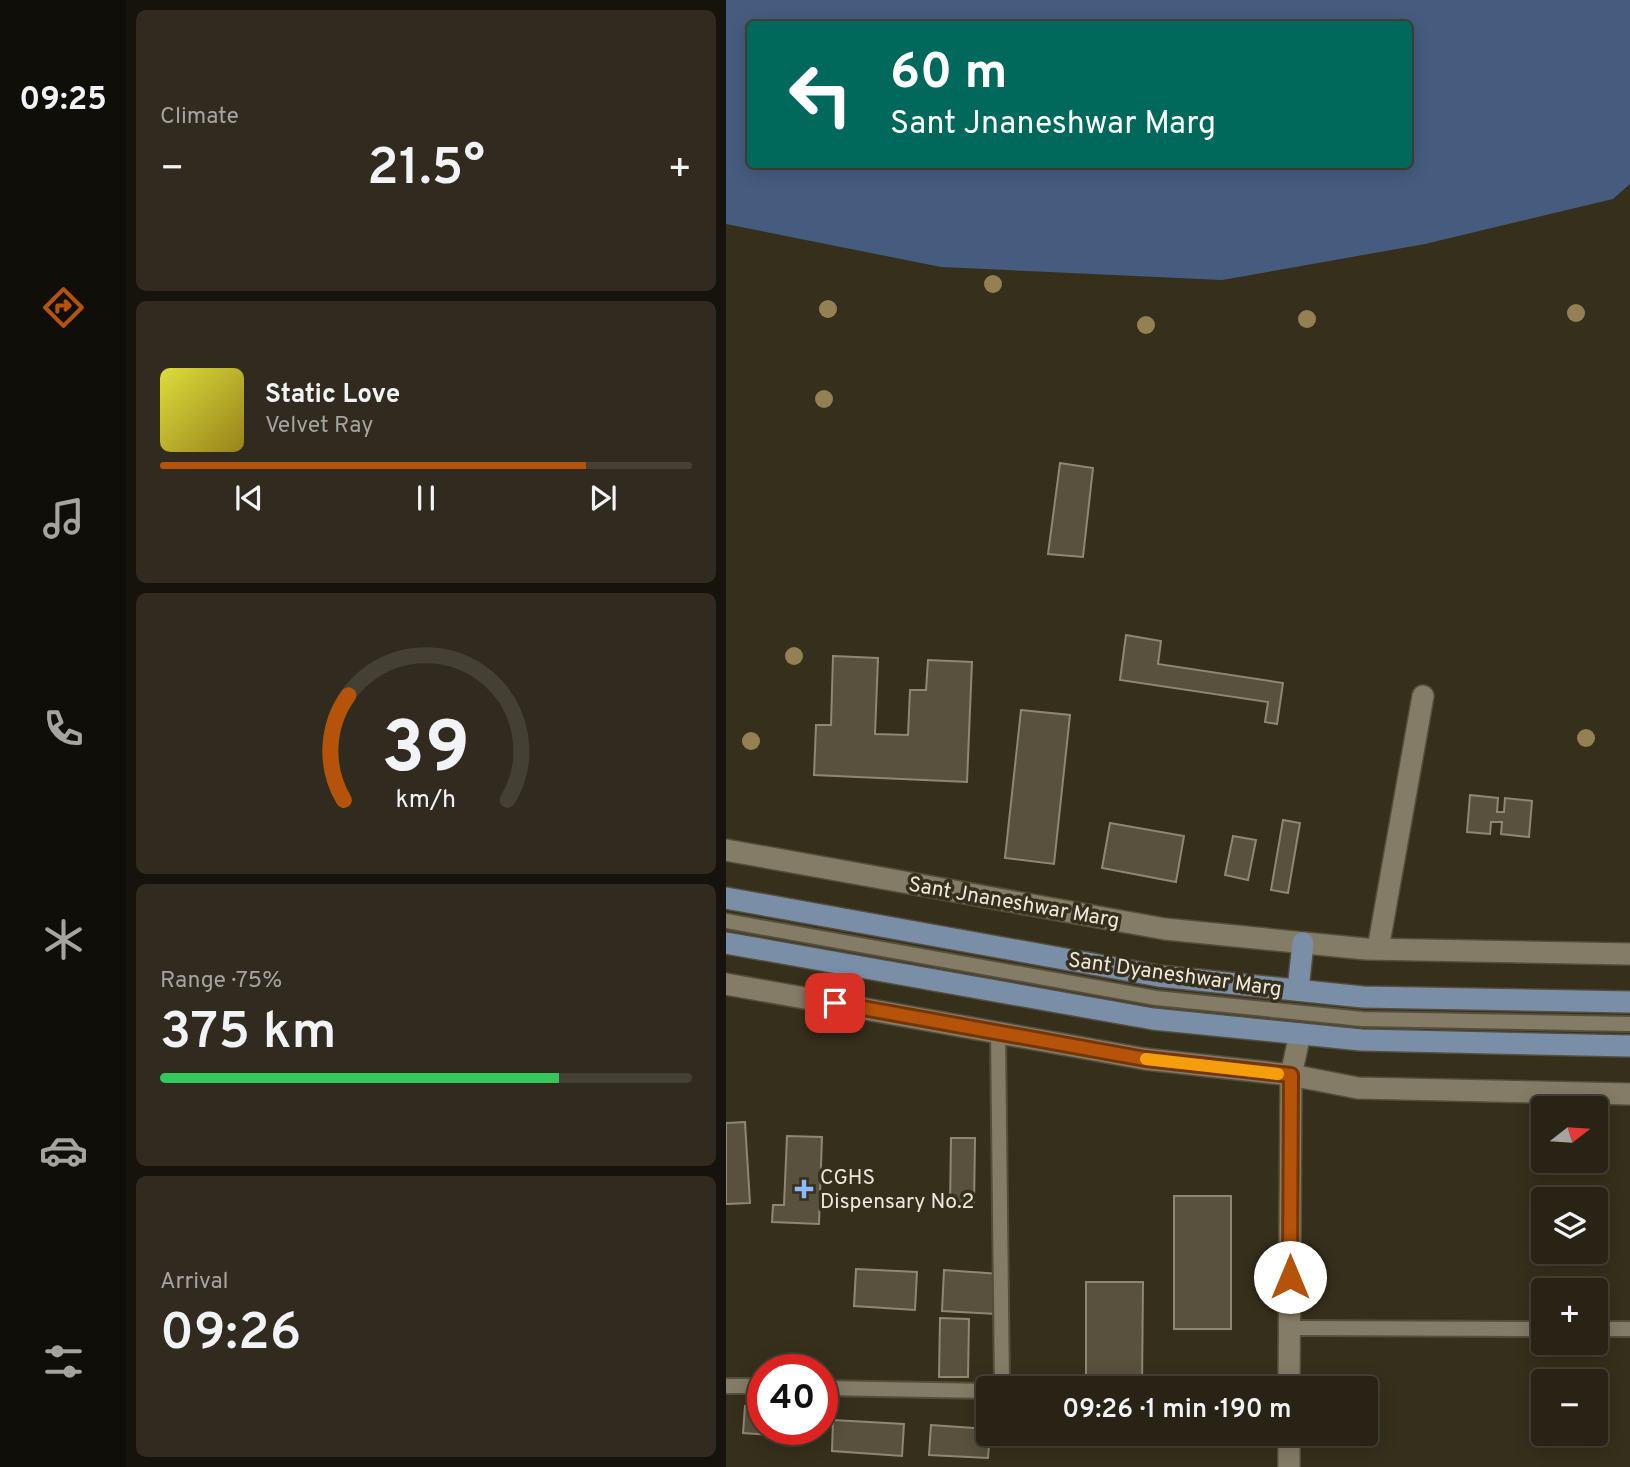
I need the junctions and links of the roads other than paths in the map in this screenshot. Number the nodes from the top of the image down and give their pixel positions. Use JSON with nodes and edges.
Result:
{"nodes":[{"id":1,"x":1423,"y":696,"type":"dead end"},
{"id":2,"x":726,"y":850,"type":"edge"},
{"id":3,"x":726,"y":898,"type":"edge"},
{"id":4,"x":726,"y":921,"type":"edge"},
{"id":5,"x":726,"y":943,"type":"edge"},
{"id":6,"x":1303,"y":943,"type":"junction"},
{"id":7,"x":1378,"y":949,"type":"junction"},
{"id":8,"x":1630,"y":954,"type":"edge"},
{"id":9,"x":726,"y":984,"type":"edge"},
{"id":10,"x":1298,"y":990,"type":"junction"},
{"id":11,"x":1630,"y":1002,"type":"edge"},
{"id":12,"x":1630,"y":1024,"type":"edge"},
{"id":13,"x":998,"y":1032,"type":"junction"},
{"id":14,"x":1300,"y":1034,"type":"junction"},
{"id":15,"x":1630,"y":1046,"type":"edge"},
{"id":16,"x":1291,"y":1075,"type":"junction"},
{"id":17,"x":1630,"y":1094,"type":"edge"},
{"id":18,"x":1290,"y":1328,"type":"junction"},
{"id":19,"x":1531,"y":1329,"type":"edge"},
{"id":20,"x":1608,"y":1329,"type":"edge"},
{"id":21,"x":1630,"y":1329,"type":"edge"},
{"id":22,"x":1002,"y":1376,"type":"edge"},
{"id":23,"x":1289,"y":1376,"type":"edge"},
{"id":24,"x":726,"y":1386,"type":"edge"},
{"id":25,"x":747,"y":1387,"type":"edge"},
{"id":26,"x":838,"y":1388,"type":"edge"},
{"id":27,"x":976,"y":1391,"type":"edge"},
{"id":28,"x":1289,"y":1446,"type":"edge"},
{"id":29,"x":1289,"y":1467,"type":"edge"}],
"edges":[{"from":1,"to":7,"type":"street"},
{"from":2,"to":6,"type":"street","name":"Sant Jnaneshwar Marg"},
{"from":3,"to":10,"type":"main road","name":"Sant Dyaneshwar Marg"},
{"from":4,"to":12,"type":"lane"},
{"from":5,"to":14,"type":"main road","name":"Sant Dyaneshwar Marg"},
{"from":6,"to":7,"type":"street","name":"Sant Jnaneshwar Marg"},
{"from":6,"to":10,"type":"main road"},
{"from":7,"to":8,"type":"street","name":"Sant Jnaneshwar Marg"},
{"from":9,"to":13,"type":"street"},
{"from":10,"to":11,"type":"main road","name":"Sant Dyaneshwar Marg"},
{"from":13,"to":16,"type":"street"},
{"from":13,"to":22,"type":"lane"},
{"from":14,"to":15,"type":"main road","name":"Sant Dyaneshwar Marg"},
{"from":14,"to":16,"type":"street"},
{"from":16,"to":17,"type":"street"},
{"from":16,"to":18,"type":"street"},
{"from":18,"to":19,"type":"lane"},
{"from":18,"to":23,"type":"street"},
{"from":20,"to":21,"type":"lane"},
{"from":24,"to":25,"type":"lane"},
{"from":26,"to":27,"type":"lane"},
{"from":28,"to":29,"type":"street"}]}
